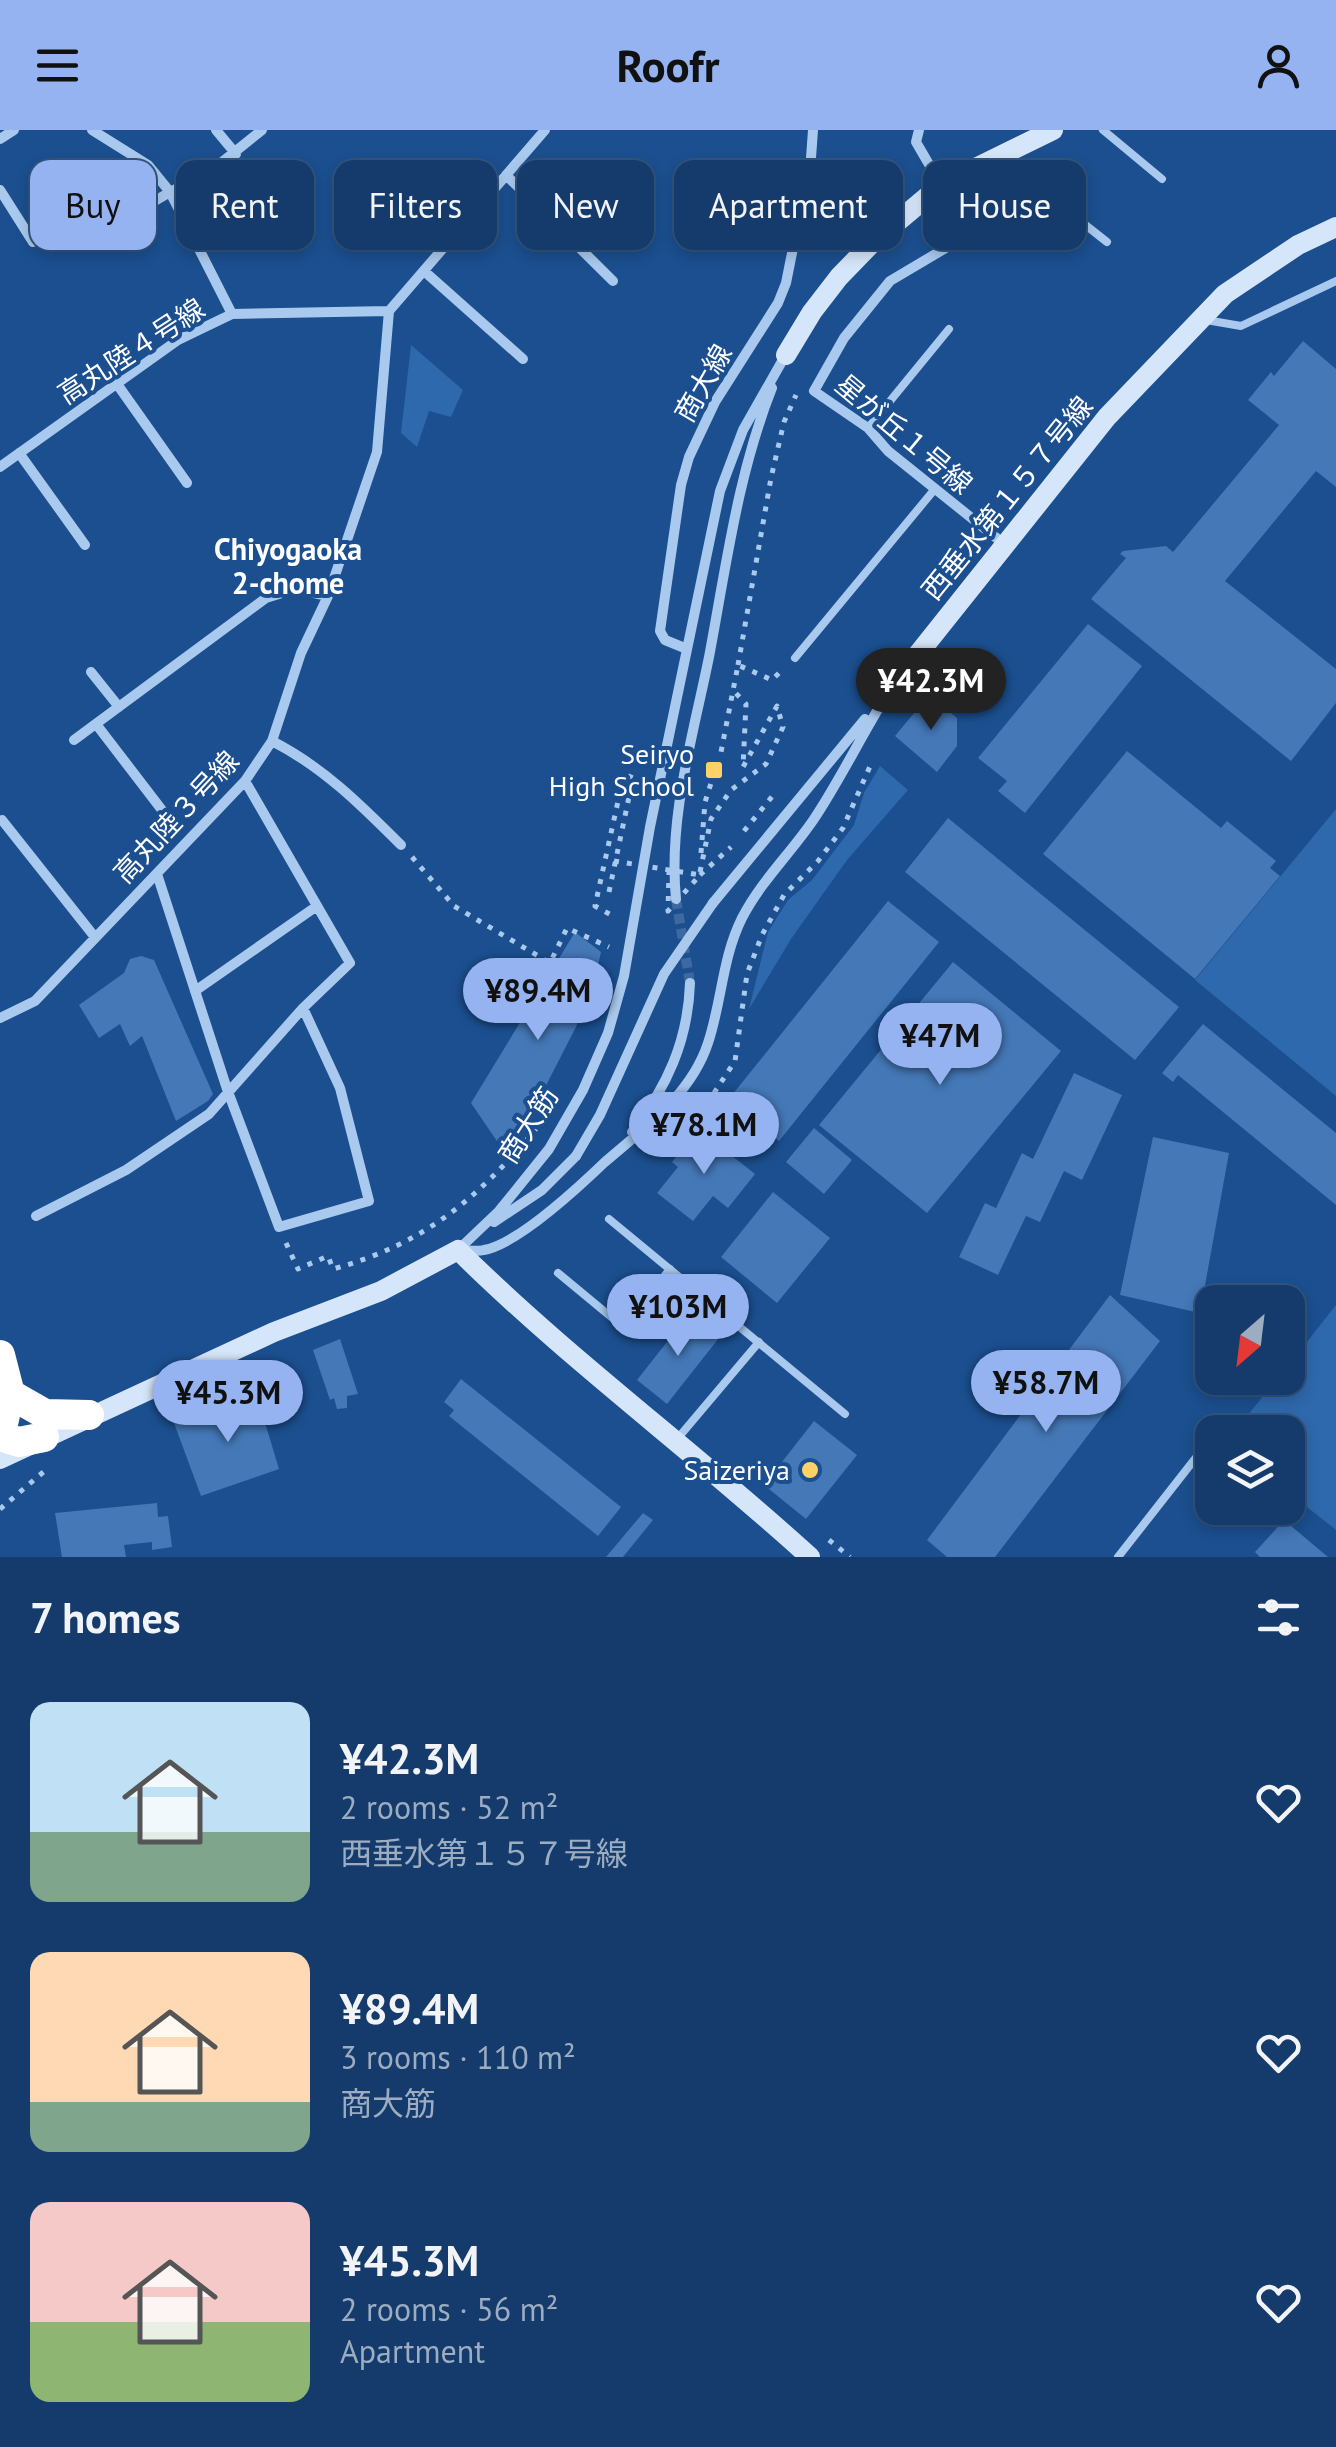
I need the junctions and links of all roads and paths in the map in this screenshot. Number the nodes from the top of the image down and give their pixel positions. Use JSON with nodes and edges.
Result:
{"nodes":[{"id":1,"x":14,"y":130,"type":"edge"},
{"id":2,"x":92,"y":130,"type":"edge"},
{"id":3,"x":216,"y":130,"type":"edge"},
{"id":4,"x":262,"y":130,"type":"edge"},
{"id":5,"x":544,"y":130,"type":"edge"},
{"id":6,"x":813,"y":130,"type":"edge"},
{"id":7,"x":919,"y":130,"type":"edge"},
{"id":8,"x":1054,"y":130,"type":"edge"},
{"id":9,"x":1103,"y":130,"type":"edge"},
{"id":10,"x":0,"y":139,"type":"edge"},
{"id":11,"x":236,"y":154,"type":"junction"},
{"id":12,"x":926,"y":160,"type":"edge"},
{"id":13,"x":992,"y":160,"type":"edge"},
{"id":14,"x":506,"y":175,"type":"junction"},
{"id":15,"x":1162,"y":179,"type":"dead end"},
{"id":16,"x":0,"y":190,"type":"edge"},
{"id":17,"x":170,"y":192,"type":"junction"},
{"id":18,"x":156,"y":200,"type":"edge"},
{"id":19,"x":923,"y":200,"type":"edge"},
{"id":20,"x":1086,"y":225,"type":"edge"},
{"id":21,"x":1336,"y":228,"type":"edge"},
{"id":22,"x":30,"y":239,"type":"edge"},
{"id":23,"x":1107,"y":242,"type":"dead end"},
{"id":24,"x":942,"y":250,"type":"edge"},
{"id":25,"x":424,"y":271,"type":"junction"},
{"id":26,"x":612,"y":280,"type":"dead end"},
{"id":27,"x":1336,"y":282,"type":"edge"},
{"id":28,"x":389,"y":312,"type":"junction"},
{"id":29,"x":232,"y":314,"type":"junction"},
{"id":30,"x":1202,"y":319,"type":"junction"},
{"id":31,"x":949,"y":329,"type":"dead end"},
{"id":32,"x":786,"y":355,"type":"junction"},
{"id":33,"x":523,"y":360,"type":"dead end"},
{"id":34,"x":117,"y":384,"type":"junction"},
{"id":35,"x":798,"y":391,"type":"dead end"},
{"id":36,"x":868,"y":428,"type":"junction"},
{"id":37,"x":19,"y":453,"type":"junction"},
{"id":38,"x":0,"y":467,"type":"edge"},
{"id":39,"x":186,"y":483,"type":"dead end"},
{"id":40,"x":934,"y":490,"type":"junction"},
{"id":41,"x":85,"y":544,"type":"dead end"},
{"id":42,"x":1004,"y":544,"type":"junction"},
{"id":43,"x":328,"y":596,"type":"junction"},
{"id":44,"x":688,"y":650,"type":"junction"},
{"id":45,"x":796,"y":658,"type":"dead end"},
{"id":46,"x":738,"y":665,"type":"junction"},
{"id":47,"x":92,"y":672,"type":"dead end"},
{"id":48,"x":772,"y":680,"type":"dead end"},
{"id":49,"x":732,"y":688,"type":"junction"},
{"id":50,"x":891,"y":688,"type":"junction"},
{"id":51,"x":120,"y":707,"type":"junction"},
{"id":52,"x":96,"y":724,"type":"junction"},
{"id":53,"x":74,"y":740,"type":"dead end"},
{"id":54,"x":272,"y":741,"type":"junction"},
{"id":55,"x":874,"y":758,"type":"dead end"},
{"id":56,"x":245,"y":781,"type":"junction"},
{"id":57,"x":165,"y":814,"type":"dead end"},
{"id":58,"x":2,"y":820,"type":"dead end"},
{"id":59,"x":401,"y":845,"type":"joint"},
{"id":60,"x":614,"y":861,"type":"junction"},
{"id":61,"x":669,"y":870,"type":"junction"},
{"id":62,"x":700,"y":873,"type":"junction"},
{"id":63,"x":157,"y":874,"type":"junction"},
{"id":64,"x":610,"y":892,"type":"dead end"},
{"id":65,"x":676,"y":899,"type":"tunnel mouth"},
{"id":66,"x":317,"y":906,"type":"junction"},
{"id":67,"x":613,"y":916,"type":"dead end"},
{"id":68,"x":94,"y":936,"type":"junction"},
{"id":69,"x":606,"y":962,"type":"dead end"},
{"id":70,"x":690,"y":983,"type":"tunnel mouth"},
{"id":71,"x":195,"y":991,"type":"junction"},
{"id":72,"x":303,"y":1008,"type":"junction"},
{"id":73,"x":0,"y":1018,"type":"edge"},
{"id":74,"x":227,"y":1090,"type":"junction"},
{"id":75,"x":692,"y":1110,"type":"dead end"},
{"id":76,"x":540,"y":1124,"type":"dead end"},
{"id":77,"x":605,"y":1162,"type":"junction"},
{"id":78,"x":36,"y":1216,"type":"dead end"},
{"id":79,"x":609,"y":1219,"type":"dead end"},
{"id":80,"x":279,"y":1227,"type":"junction"},
{"id":81,"x":480,"y":1230,"type":"junction"},
{"id":82,"x":458,"y":1250,"type":"junction"},
{"id":83,"x":670,"y":1269,"type":"junction"},
{"id":84,"x":558,"y":1273,"type":"dead end"},
{"id":85,"x":759,"y":1342,"type":"junction"},
{"id":86,"x":0,"y":1355,"type":"edge"},
{"id":87,"x":10,"y":1394,"type":"junction"},
{"id":88,"x":845,"y":1414,"type":"dead end"},
{"id":89,"x":88,"y":1415,"type":"junction"},
{"id":90,"x":0,"y":1436,"type":"edge"},
{"id":91,"x":44,"y":1437,"type":"junction"},
{"id":92,"x":677,"y":1440,"type":"junction"},
{"id":93,"x":0,"y":1458,"type":"edge"},
{"id":94,"x":1195,"y":1459,"type":"edge"},
{"id":95,"x":822,"y":1535,"type":"dead end"},
{"id":96,"x":810,"y":1557,"type":"edge"},
{"id":97,"x":850,"y":1557,"type":"edge"},
{"id":98,"x":1118,"y":1557,"type":"edge"}],
"edges":[{"from":1,"to":10,"type":"street"},
{"from":2,"to":17,"type":"street","name":"高丸陸４号線"},
{"from":3,"to":11,"type":"street"},
{"from":4,"to":11,"type":"street"},
{"from":5,"to":14,"type":"street"},
{"from":6,"to":44,"type":"street","name":"商大線"},
{"from":7,"to":12,"type":"street"},
{"from":8,"to":13,"type":"street","name":"商大筋"},
{"from":9,"to":15,"type":"lane"},
{"from":11,"to":17,"type":"street"},
{"from":14,"to":25,"type":"street"},
{"from":14,"to":26,"type":"street"},
{"from":16,"to":22,"type":"street"},
{"from":17,"to":18,"type":"street"},
{"from":17,"to":29,"type":"street","name":"高丸陸４号線"},
{"from":19,"to":32,"type":"street","name":"商大筋"},
{"from":20,"to":23,"type":"lane"},
{"from":21,"to":30,"type":"street","name":"西垂水第１５７号線"},
{"from":24,"to":36,"type":"street","name":"星が丘１号線"},
{"from":25,"to":28,"type":"street"},
{"from":25,"to":33,"type":"street"},
{"from":27,"to":30,"type":"lane"},
{"from":28,"to":29,"type":"street"},
{"from":28,"to":43,"type":"street","name":"高丸陸３号線"},
{"from":29,"to":34,"type":"street","name":"高丸陸４号線"},
{"from":30,"to":42,"type":"street","name":"西垂水第１５７号線"},
{"from":31,"to":36,"type":"lane"},
{"from":32,"to":44,"type":"street","name":"商大筋"},
{"from":32,"to":65,"type":"street","name":"商大筋"},
{"from":34,"to":37,"type":"street","name":"高丸陸４号線"},
{"from":34,"to":39,"type":"street"},
{"from":35,"to":46,"type":"path"},
{"from":36,"to":40,"type":"street","name":"星が丘１号線"},
{"from":37,"to":38,"type":"street","name":"高丸陸４号線"},
{"from":37,"to":41,"type":"street"},
{"from":40,"to":42,"type":"street","name":"星が丘１号線"},
{"from":40,"to":45,"type":"lane"},
{"from":42,"to":50,"type":"street","name":"西垂水第１５７号線"},
{"from":43,"to":51,"type":"street"},
{"from":43,"to":54,"type":"street","name":"高丸陸３号線"},
{"from":44,"to":81,"type":"street","name":"商大筋"},
{"from":46,"to":48,"type":"path"},
{"from":46,"to":49,"type":"path"},
{"from":47,"to":51,"type":"street"},
{"from":49,"to":62,"type":"path"},
{"from":49,"to":62,"type":"path"},
{"from":50,"to":77,"type":"street","name":"西垂水第１５７号線"},
{"from":50,"to":81,"type":"street","bridge":true},
{"from":51,"to":52,"type":"street"},
{"from":52,"to":53,"type":"street"},
{"from":52,"to":57,"type":"street"},
{"from":54,"to":56,"type":"street","name":"高丸陸３号線"},
{"from":54,"to":59,"type":"street"},
{"from":55,"to":75,"type":"path"},
{"from":56,"to":63,"type":"street","name":"高丸陸３号線"},
{"from":56,"to":66,"type":"street"},
{"from":58,"to":68,"type":"street"},
{"from":59,"to":69,"type":"path"},
{"from":60,"to":61,"type":"path","bridge":true},
{"from":60,"to":64,"type":"path"},
{"from":60,"to":67,"type":"path"},
{"from":61,"to":62,"type":"path","bridge":true},
{"from":61,"to":62,"type":"path","bridge":true},
{"from":63,"to":68,"type":"street","name":"高丸陸３号線"},
{"from":63,"to":71,"type":"street"},
{"from":66,"to":71,"type":"street"},
{"from":66,"to":72,"type":"street"},
{"from":68,"to":73,"type":"street","name":"高丸陸３号線"},
{"from":70,"to":77,"type":"street"},
{"from":71,"to":74,"type":"street"},
{"from":72,"to":74,"type":"street"},
{"from":72,"to":80,"type":"street"},
{"from":74,"to":78,"type":"street"},
{"from":74,"to":80,"type":"street"},
{"from":76,"to":80,"type":"path"},
{"from":77,"to":82,"type":"street"},
{"from":79,"to":83,"type":"lane"},
{"from":81,"to":82,"type":"street","name":"商大筋"},
{"from":82,"to":89,"type":"street"},
{"from":82,"to":92,"type":"street"},
{"from":83,"to":84,"type":"lane"},
{"from":83,"to":85,"type":"lane"},
{"from":85,"to":88,"type":"lane"},
{"from":85,"to":92,"type":"lane"},
{"from":86,"to":87,"type":"highway"},
{"from":87,"to":89,"type":"highway"},
{"from":87,"to":90,"type":"highway"},
{"from":89,"to":91,"type":"street"},
{"from":90,"to":91,"type":"highway"},
{"from":91,"to":93,"type":"street"},
{"from":92,"to":96,"type":"street"},
{"from":94,"to":98,"type":"lane"},
{"from":95,"to":97,"type":"path"}]}
